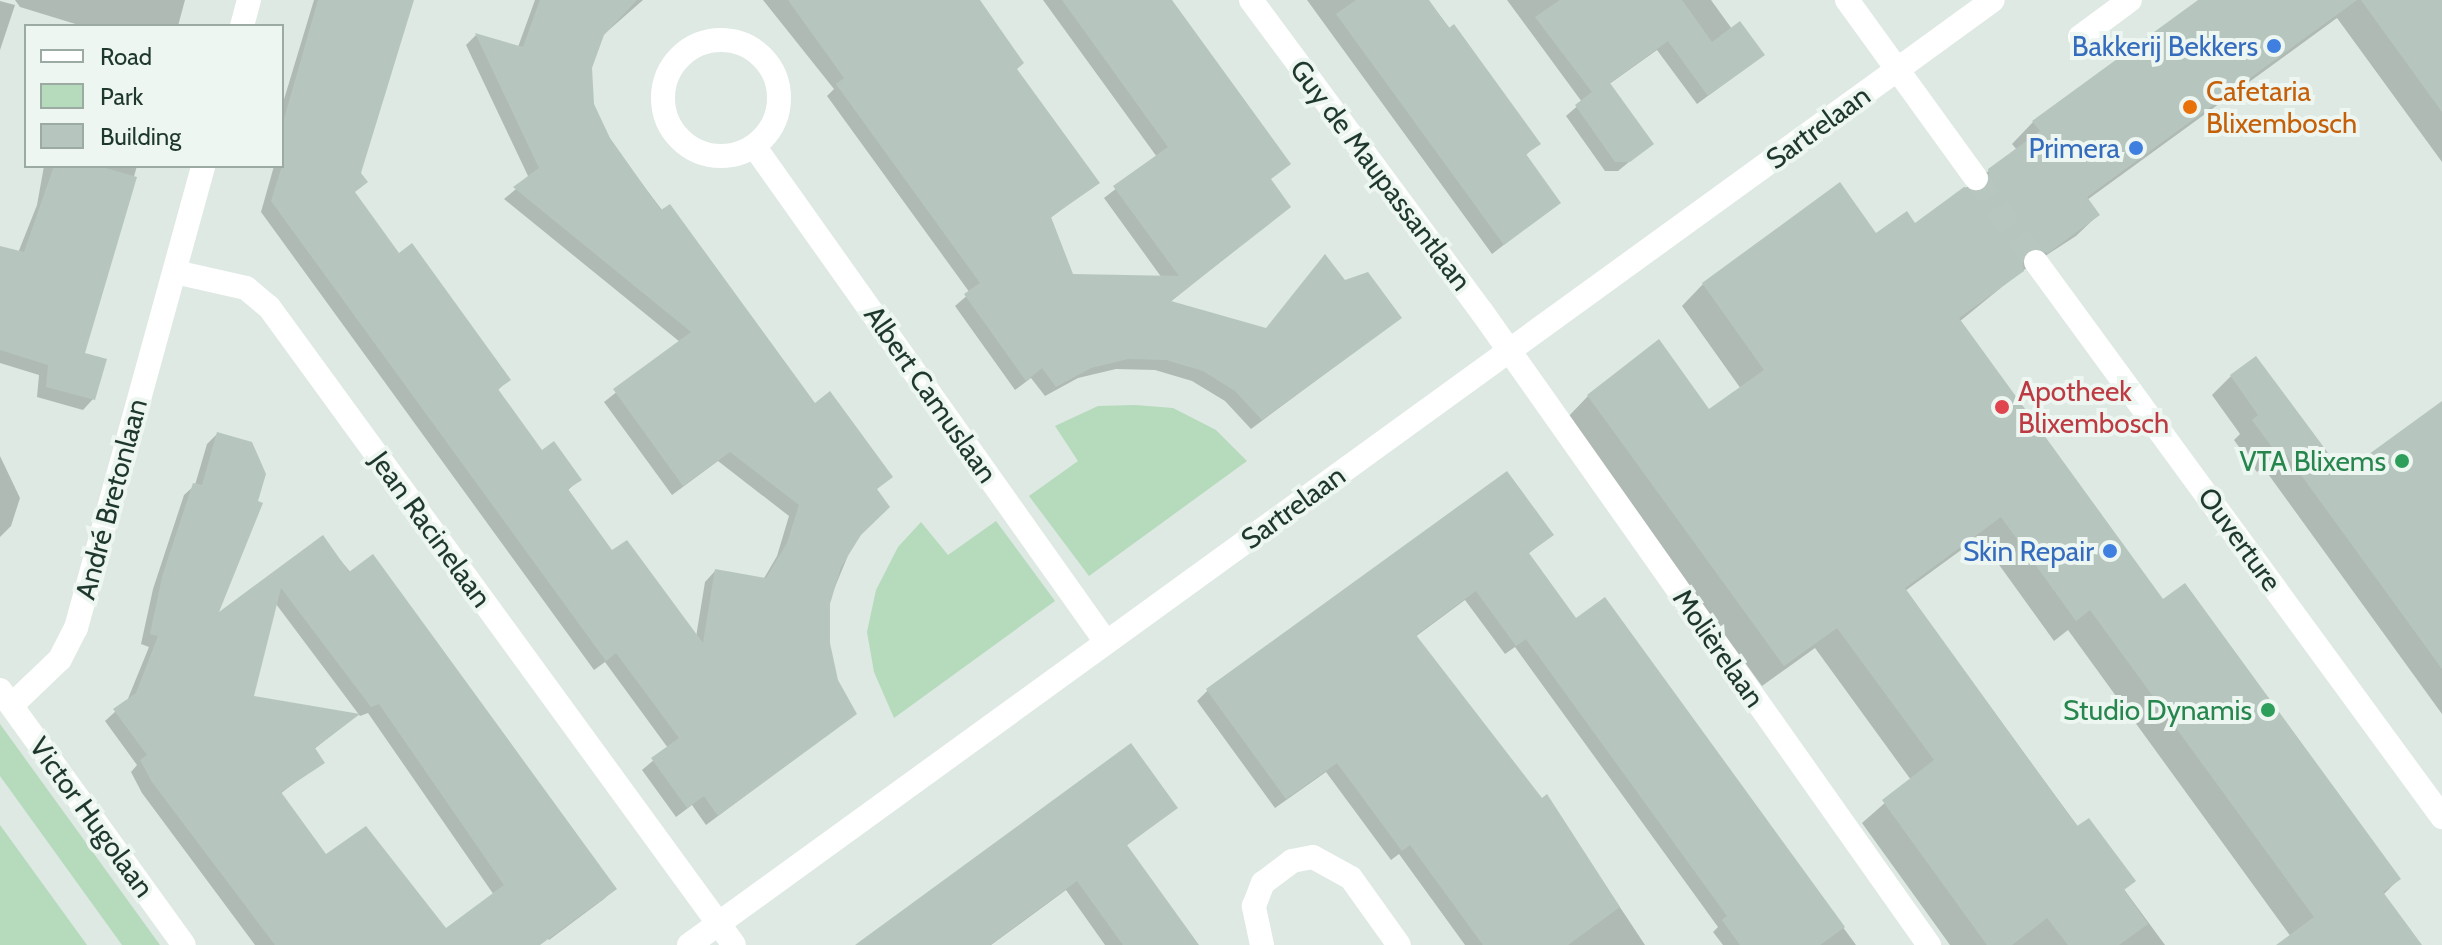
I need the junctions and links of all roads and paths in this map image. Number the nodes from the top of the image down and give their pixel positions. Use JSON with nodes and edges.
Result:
{"nodes":[{"id":1,"x":249,"y":0,"type":"edge"},
{"id":2,"x":1251,"y":0,"type":"edge"},
{"id":3,"x":1847,"y":0,"type":"edge"},
{"id":4,"x":1993,"y":0,"type":"edge"},
{"id":5,"x":2130,"y":0,"type":"edge"},
{"id":6,"x":243,"y":24,"type":"edge"},
{"id":7,"x":2080,"y":37,"type":"dead end"},
{"id":8,"x":1898,"y":69,"type":"junction"},
{"id":9,"x":754,"y":146,"type":"junction"},
{"id":10,"x":202,"y":168,"type":"edge"},
{"id":11,"x":1976,"y":178,"type":"tunnel mouth"},
{"id":12,"x":2036,"y":262,"type":"tunnel mouth"},
{"id":13,"x":175,"y":272,"type":"junction"},
{"id":14,"x":1509,"y":350,"type":"junction"},
{"id":15,"x":1106,"y":642,"type":"junction"},
{"id":16,"x":6,"y":697,"type":"edge"},
{"id":17,"x":2442,"y":817,"type":"edge"},
{"id":18,"x":718,"y":924,"type":"junction"},
{"id":19,"x":184,"y":945,"type":"edge"},
{"id":20,"x":689,"y":945,"type":"edge"},
{"id":21,"x":734,"y":945,"type":"edge"},
{"id":22,"x":1262,"y":945,"type":"edge"},
{"id":23,"x":1399,"y":945,"type":"edge"},
{"id":24,"x":1929,"y":945,"type":"edge"}],
"edges":[{"from":1,"to":6,"type":"street"},
{"from":2,"to":14,"type":"street","name":"Guy de Maupassantlaan"},
{"from":3,"to":8,"type":"street"},
{"from":4,"to":8,"type":"street","name":"Sartrelaan"},
{"from":5,"to":7,"type":"street"},
{"from":8,"to":11,"type":"street"},
{"from":8,"to":14,"type":"street","name":"Sartrelaan"},
{"from":9,"to":9,"type":"street"},
{"from":9,"to":15,"type":"street","name":"Albert Camuslaan"},
{"from":10,"to":13,"type":"street"},
{"from":12,"to":17,"type":"street","name":"Ouverture"},
{"from":13,"to":16,"type":"street","name":"André Bretonlaan"},
{"from":13,"to":18,"type":"street","name":"Jean Racinelaan"},
{"from":14,"to":15,"type":"street","name":"Sartrelaan"},
{"from":14,"to":24,"type":"street","name":"Molièrelaan"},
{"from":15,"to":18,"type":"street","name":"Sartrelaan"},
{"from":16,"to":19,"type":"street","name":"Victor Hugolaan"},
{"from":18,"to":20,"type":"street","name":"Sartrelaan"},
{"from":18,"to":21,"type":"street"},
{"from":22,"to":23,"type":"street"}]}
